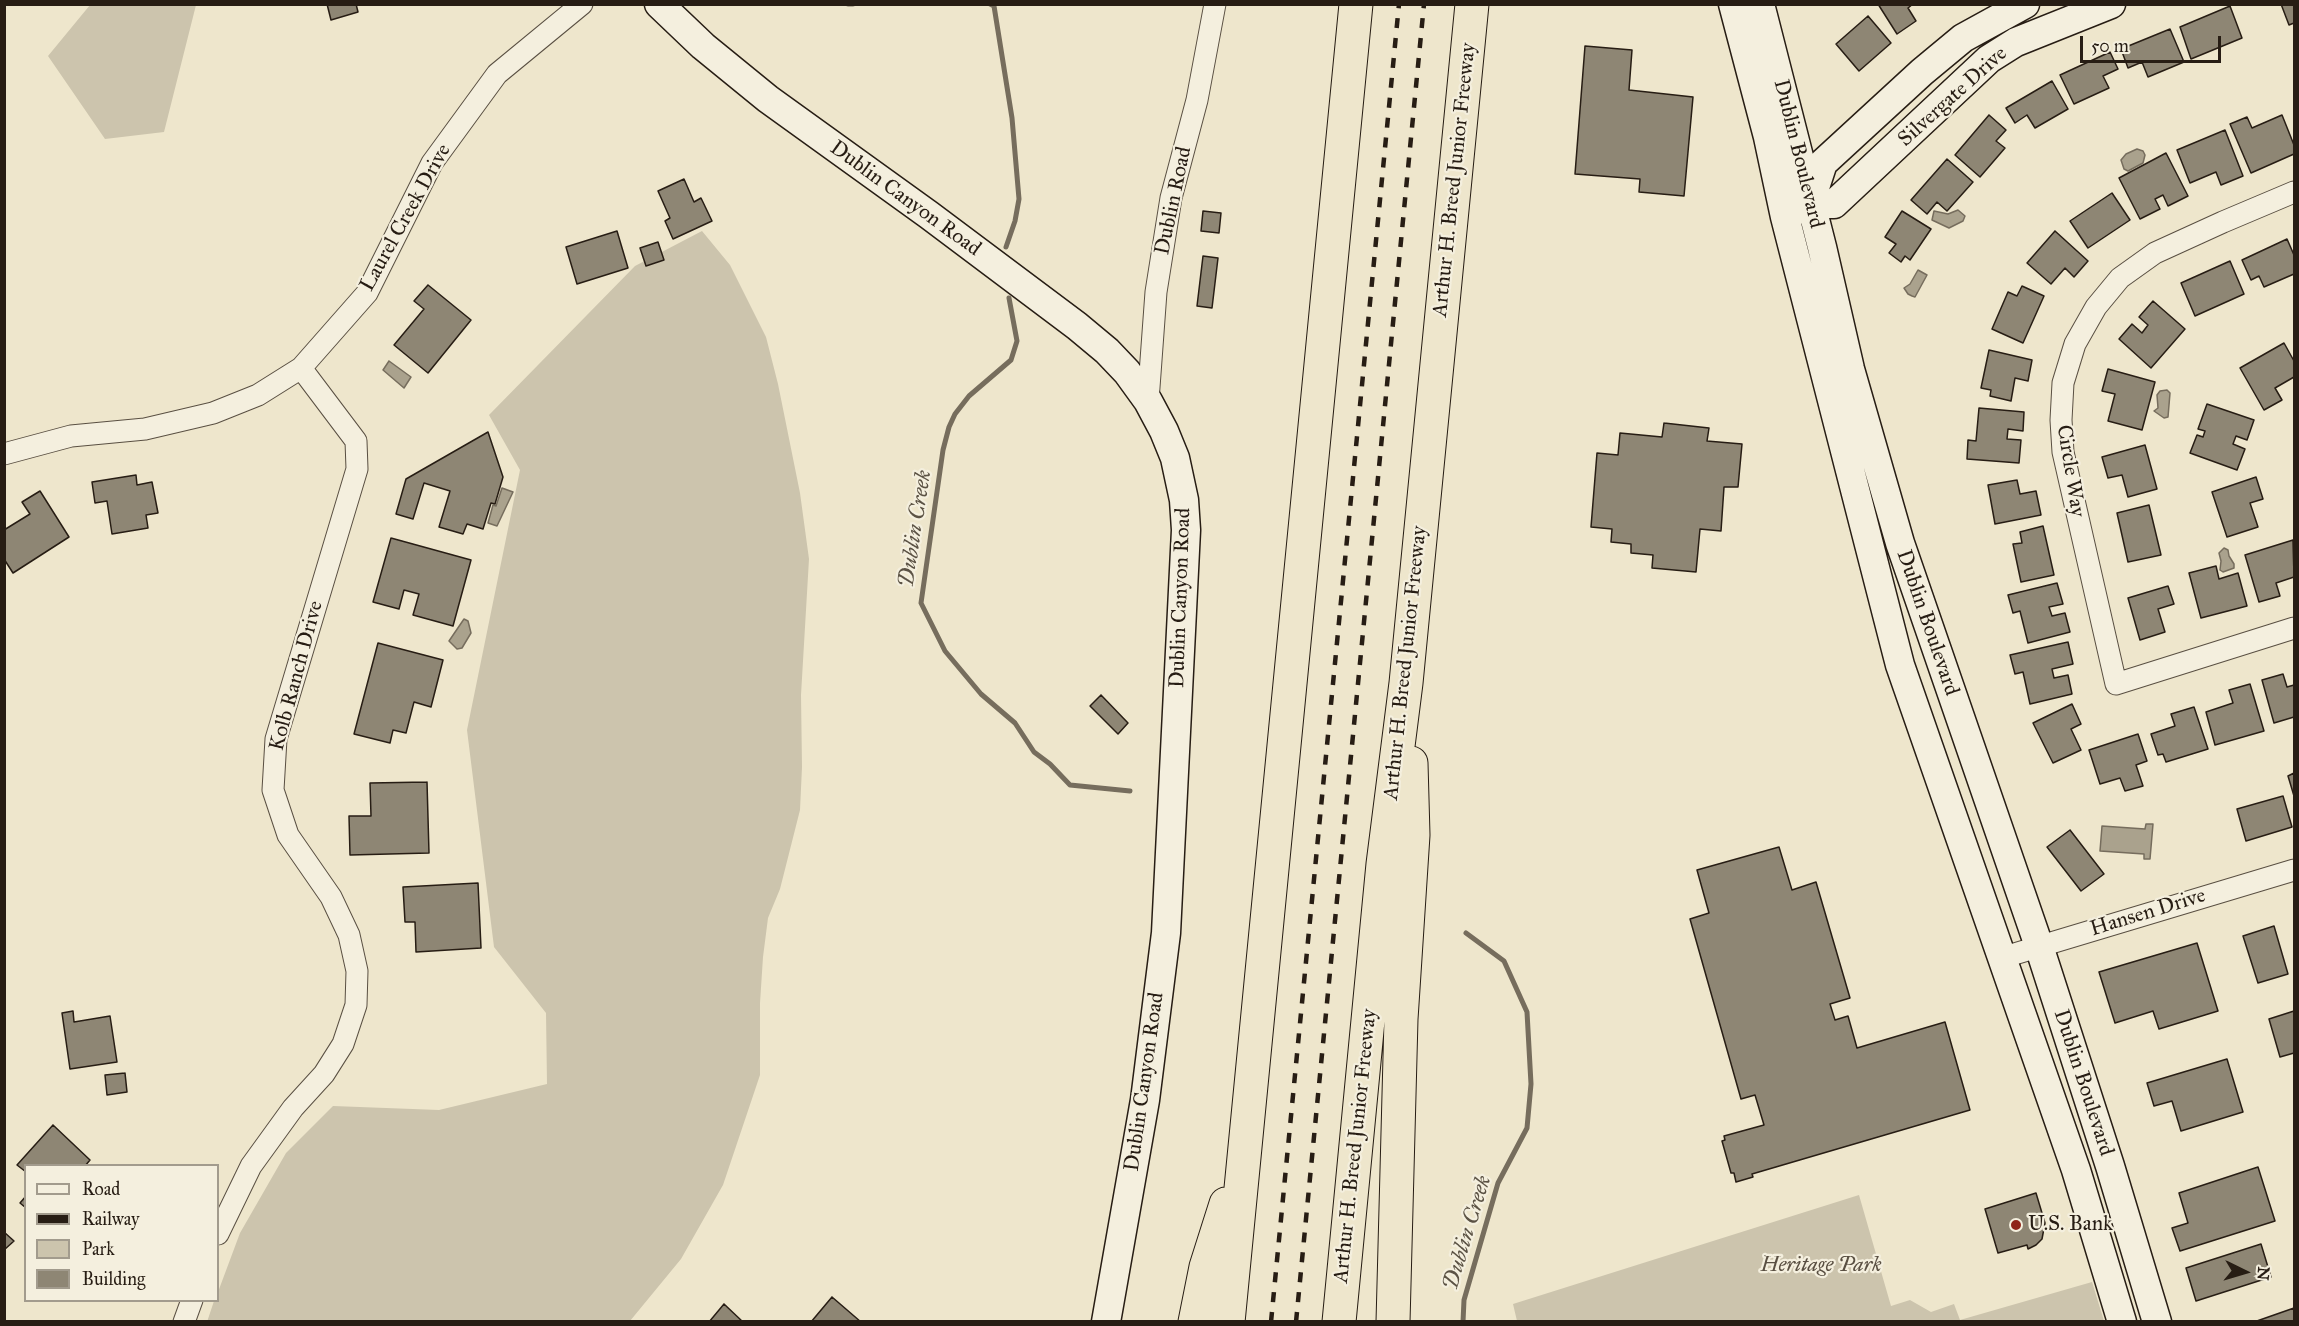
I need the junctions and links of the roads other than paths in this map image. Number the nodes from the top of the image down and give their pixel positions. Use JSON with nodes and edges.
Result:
{"nodes":[{"id":1,"x":582,"y":4,"type":"edge"},
{"id":2,"x":659,"y":4,"type":"edge"},
{"id":3,"x":1215,"y":4,"type":"edge"},
{"id":4,"x":1356,"y":4,"type":"edge"},
{"id":5,"x":1472,"y":4,"type":"edge"},
{"id":6,"x":1732,"y":4,"type":"edge"},
{"id":7,"x":1760,"y":4,"type":"edge"},
{"id":8,"x":2025,"y":4,"type":"edge"},
{"id":9,"x":2111,"y":4,"type":"edge"},
{"id":10,"x":2295,"y":192,"type":"edge"},
{"id":11,"x":1810,"y":203,"type":"junction"},
{"id":12,"x":1785,"y":217,"type":"junction"},
{"id":13,"x":301,"y":368,"type":"junction"},
{"id":14,"x":1148,"y":401,"type":"junction"},
{"id":15,"x":4,"y":454,"type":"edge"},
{"id":16,"x":2295,"y":628,"type":"edge"},
{"id":17,"x":1406,"y":683,"type":"junction"},
{"id":18,"x":2295,"y":870,"type":"edge"},
{"id":19,"x":2039,"y":946,"type":"junction"},
{"id":20,"x":2001,"y":958,"type":"junction"},
{"id":21,"x":1244,"y":1160,"type":"junction"},
{"id":22,"x":2076,"y":1170,"type":"junction"},
{"id":23,"x":2129,"y":1231,"type":"junction"},
{"id":24,"x":219,"y":1232,"type":"edge"},
{"id":25,"x":191,"y":1302,"type":"edge"},
{"id":26,"x":184,"y":1322,"type":"edge"},
{"id":27,"x":1106,"y":1322,"type":"edge"},
{"id":28,"x":1195,"y":1322,"type":"edge"},
{"id":29,"x":1228,"y":1322,"type":"edge"},
{"id":30,"x":1339,"y":1322,"type":"edge"},
{"id":31,"x":1393,"y":1322,"type":"edge"},
{"id":32,"x":2122,"y":1322,"type":"edge"},
{"id":33,"x":2157,"y":1322,"type":"edge"}],
"edges":[{"from":1,"to":13,"type":"street","name":"Laurel Creek Drive"},
{"from":2,"to":14,"type":"street","name":"Dublin Canyon Road"},
{"from":3,"to":14,"type":"street","name":"Dublin Road"},
{"from":4,"to":21,"type":"highway"},
{"from":5,"to":17,"type":"highway","name":"Arthur H. Breed Junior Freeway"},
{"from":6,"to":12,"type":"street","name":"Dublin Boulevard"},
{"from":7,"to":11,"type":"street","name":"Dublin Boulevard"},
{"from":8,"to":11,"type":"street","name":"Silvergate Drive"},
{"from":9,"to":11,"type":"street","name":"Silvergate Drive"},
{"from":10,"to":16,"type":"street","name":"Circle Way"},
{"from":11,"to":12,"type":"street","name":"Silvergate Drive"},
{"from":11,"to":19,"type":"street","name":"Dublin Boulevard"},
{"from":12,"to":20,"type":"street","name":"Dublin Boulevard"},
{"from":13,"to":15,"type":"street","name":"Laurel Creek Drive"},
{"from":13,"to":24,"type":"street","name":"Kolb Ranch Drive"},
{"from":14,"to":27,"type":"street","name":"Dublin Canyon Road"},
{"from":17,"to":30,"type":"highway","name":"Arthur H. Breed Junior Freeway"},
{"from":17,"to":31,"type":"highway"},
{"from":18,"to":19,"type":"street","name":"Hansen Drive"},
{"from":19,"to":20,"type":"street","name":"Hansen Drive"},
{"from":19,"to":23,"type":"street","name":"Dublin Boulevard"},
{"from":20,"to":22,"type":"street","name":"Dublin Boulevard"},
{"from":21,"to":28,"type":"highway"},
{"from":21,"to":29,"type":"highway"},
{"from":22,"to":23,"type":"street","name":"Dublin Boulevard"},
{"from":22,"to":32,"type":"street","name":"Dublin Boulevard"},
{"from":23,"to":33,"type":"street","name":"Dublin Boulevard"},
{"from":25,"to":26,"type":"street"}]}
